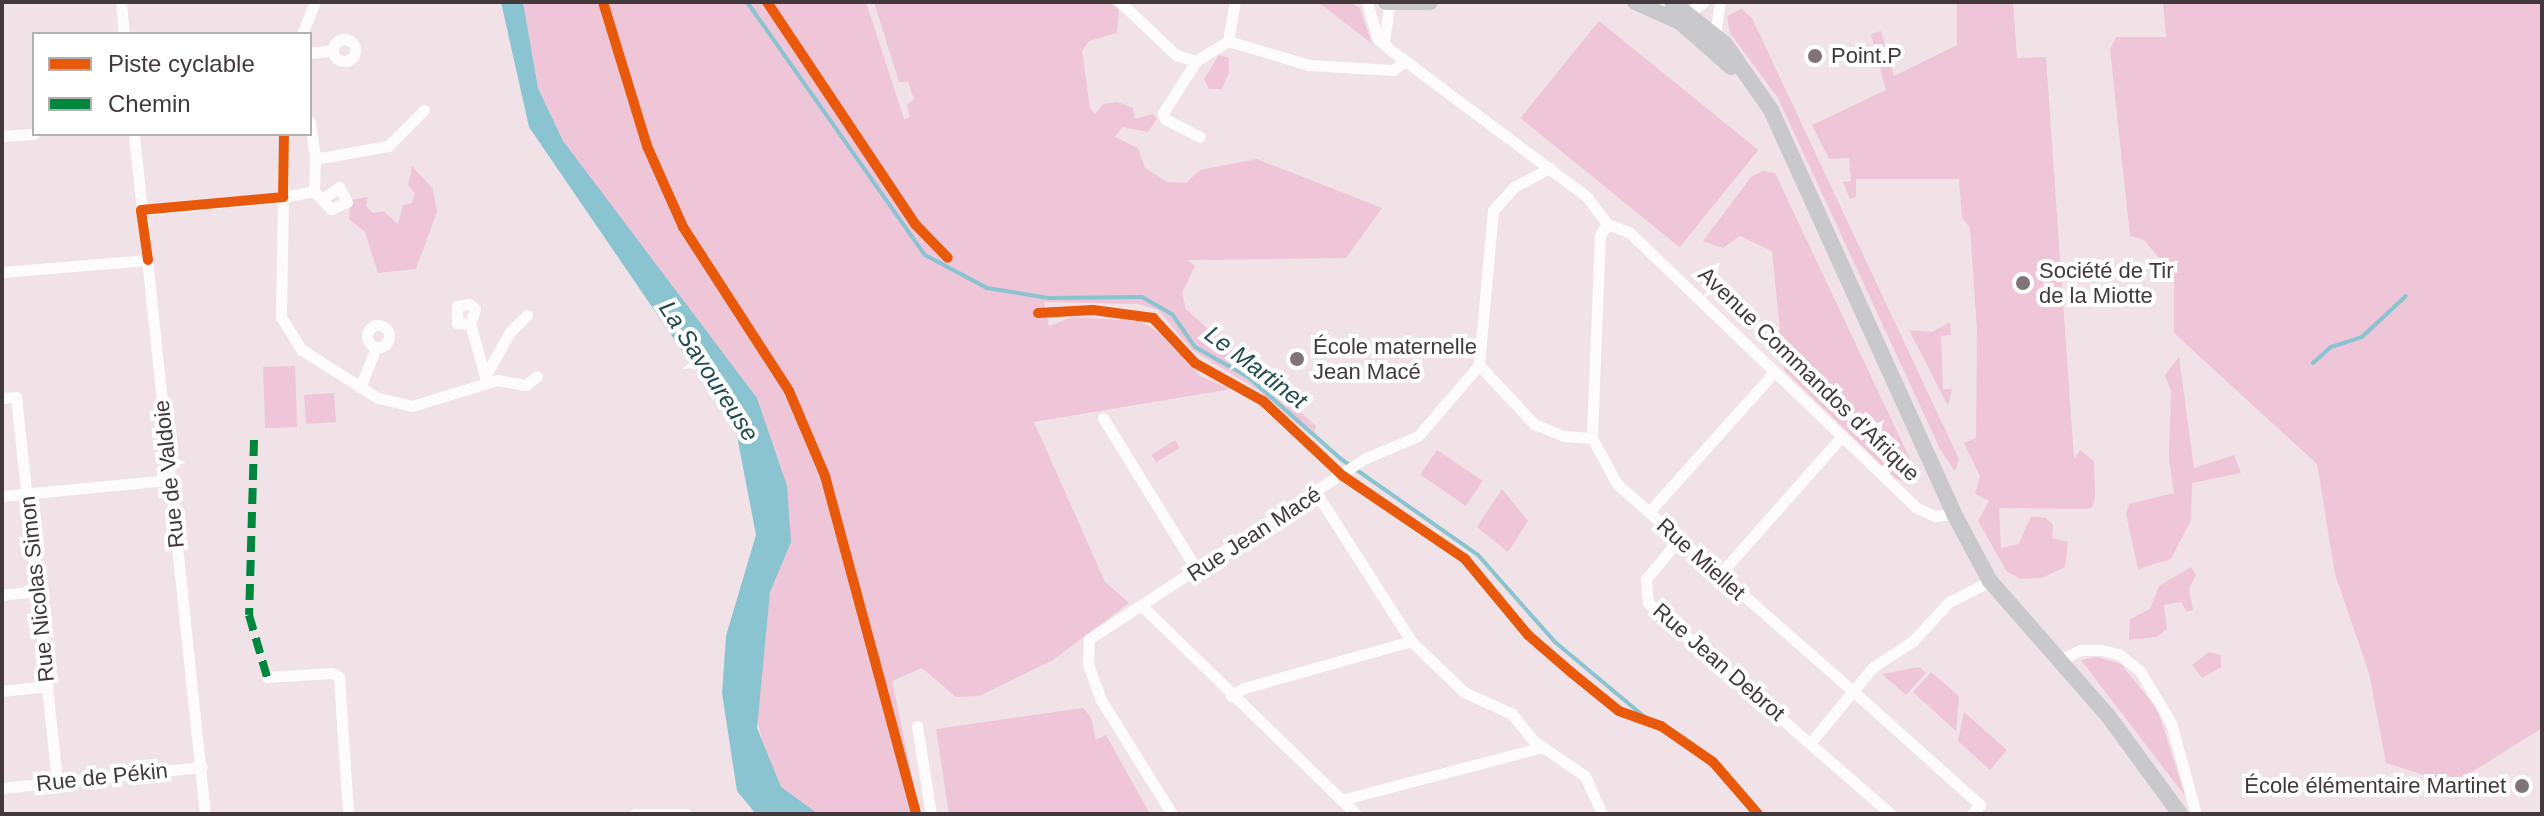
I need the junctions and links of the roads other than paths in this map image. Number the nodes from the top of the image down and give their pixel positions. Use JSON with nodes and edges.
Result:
{"nodes":[{"id":1,"x":121,"y":2,"type":"edge"},
{"id":2,"x":315,"y":2,"type":"edge"},
{"id":3,"x":1120,"y":2,"type":"edge"},
{"id":4,"x":1235,"y":2,"type":"edge"},
{"id":5,"x":1367,"y":2,"type":"edge"},
{"id":6,"x":1430,"y":2,"type":"edge"},
{"id":7,"x":1635,"y":2,"type":"edge"},
{"id":8,"x":1657,"y":2,"type":"edge"},
{"id":9,"x":1672,"y":2,"type":"edge"},
{"id":10,"x":1704,"y":2,"type":"edge"},
{"id":11,"x":1720,"y":2,"type":"edge"},
{"id":12,"x":1389,"y":4,"type":"edge"},
{"id":13,"x":1705,"y":21,"type":"junction"},
{"id":14,"x":124,"y":32,"type":"edge"},
{"id":15,"x":303,"y":32,"type":"edge"},
{"id":16,"x":1228,"y":41,"type":"junction"},
{"id":17,"x":1384,"y":42,"type":"junction"},
{"id":18,"x":333,"y":50,"type":"dead end"},
{"id":19,"x":312,"y":53,"type":"edge"},
{"id":20,"x":1196,"y":61,"type":"junction"},
{"id":21,"x":1405,"y":61,"type":"junction"},
{"id":22,"x":424,"y":110,"type":"dead end"},
{"id":23,"x":32,"y":134,"type":"edge"},
{"id":24,"x":2,"y":136,"type":"edge"},
{"id":25,"x":134,"y":136,"type":"edge"},
{"id":26,"x":284,"y":136,"type":"edge"},
{"id":27,"x":312,"y":136,"type":"edge"},
{"id":28,"x":1200,"y":137,"type":"dead end"},
{"id":29,"x":315,"y":159,"type":"junction"},
{"id":30,"x":1550,"y":168,"type":"junction"},
{"id":31,"x":1797,"y":173,"type":"junction"},
{"id":32,"x":283,"y":197,"type":"junction"},
{"id":33,"x":141,"y":210,"type":"junction"},
{"id":34,"x":1607,"y":224,"type":"junction"},
{"id":35,"x":148,"y":260,"type":"junction"},
{"id":36,"x":2,"y":272,"type":"edge"},
{"id":37,"x":527,"y":315,"type":"dead end"},
{"id":38,"x":470,"y":324,"type":"dead end"},
{"id":39,"x":376,"y":347,"type":"dead end"},
{"id":40,"x":1479,"y":365,"type":"junction"},
{"id":41,"x":1774,"y":372,"type":"junction"},
{"id":42,"x":537,"y":376,"type":"dead end"},
{"id":43,"x":486,"y":380,"type":"junction"},
{"id":44,"x":360,"y":388,"type":"junction"},
{"id":45,"x":2,"y":398,"type":"edge"},
{"id":46,"x":1103,"y":418,"type":"dead end"},
{"id":47,"x":1842,"y":436,"type":"junction"},
{"id":48,"x":1592,"y":438,"type":"junction"},
{"id":49,"x":169,"y":480,"type":"junction"},
{"id":50,"x":27,"y":493,"type":"junction"},
{"id":51,"x":1317,"y":494,"type":"junction"},
{"id":52,"x":2,"y":496,"type":"edge"},
{"id":53,"x":1649,"y":512,"type":"junction"},
{"id":54,"x":1954,"y":514,"type":"junction"},
{"id":55,"x":1680,"y":538,"type":"junction"},
{"id":56,"x":1198,"y":572,"type":"junction"},
{"id":57,"x":1721,"y":573,"type":"junction"},
{"id":58,"x":1990,"y":581,"type":"junction"},
{"id":59,"x":37,"y":591,"type":"junction"},
{"id":60,"x":2,"y":595,"type":"edge"},
{"id":61,"x":1138,"y":607,"type":"junction"},
{"id":62,"x":1411,"y":641,"type":"junction"},
{"id":63,"x":2058,"y":661,"type":"junction"},
{"id":64,"x":267,"y":677,"type":"dead end"},
{"id":65,"x":48,"y":686,"type":"junction"},
{"id":66,"x":2,"y":691,"type":"edge"},
{"id":67,"x":1853,"y":691,"type":"junction"},
{"id":68,"x":1231,"y":696,"type":"junction"},
{"id":69,"x":917,"y":726,"type":"dead end"},
{"id":70,"x":1811,"y":742,"type":"junction"},
{"id":71,"x":1543,"y":747,"type":"junction"},
{"id":72,"x":202,"y":767,"type":"junction"},
{"id":73,"x":57,"y":782,"type":"junction"},
{"id":74,"x":2,"y":788,"type":"edge"},
{"id":75,"x":1341,"y":800,"type":"junction"},
{"id":76,"x":1976,"y":810,"type":"edge"},
{"id":77,"x":205,"y":814,"type":"edge"},
{"id":78,"x":348,"y":814,"type":"edge"},
{"id":79,"x":635,"y":814,"type":"edge"},
{"id":80,"x":686,"y":814,"type":"edge"},
{"id":81,"x":931,"y":814,"type":"edge"},
{"id":82,"x":1172,"y":814,"type":"edge"},
{"id":83,"x":1356,"y":814,"type":"edge"},
{"id":84,"x":1602,"y":814,"type":"edge"},
{"id":85,"x":1891,"y":814,"type":"edge"},
{"id":86,"x":1990,"y":814,"type":"edge"},
{"id":87,"x":2180,"y":814,"type":"edge"},
{"id":88,"x":2196,"y":814,"type":"edge"}],
"edges":[{"from":1,"to":14,"type":"street"},
{"from":2,"to":15,"type":"street"},
{"from":3,"to":20,"type":"street"},
{"from":4,"to":16,"type":"street"},
{"from":5,"to":17,"type":"street"},
{"from":6,"to":12,"type":"main road"},
{"from":7,"to":31,"type":"main road"},
{"from":8,"to":13,"type":"street"},
{"from":9,"to":13,"type":"main road"},
{"from":10,"to":13,"type":"street"},
{"from":11,"to":13,"type":"street"},
{"from":12,"to":17,"type":"street"},
{"from":13,"to":31,"type":"main road"},
{"from":16,"to":20,"type":"street"},
{"from":16,"to":21,"type":"street"},
{"from":17,"to":21,"type":"street","name":"Avenue Commandos d'Afrique"},
{"from":18,"to":19,"type":"street"},
{"from":20,"to":28,"type":"street"},
{"from":21,"to":30,"type":"street","name":"Avenue Commandos d'Afrique"},
{"from":22,"to":29,"type":"street"},
{"from":23,"to":24,"type":"street"},
{"from":25,"to":33,"type":"street","name":"Rue de Valdoie"},
{"from":26,"to":32,"type":"street"},
{"from":27,"to":29,"type":"street"},
{"from":29,"to":32,"type":"street"},
{"from":30,"to":34,"type":"street","name":"Avenue Commandos d'Afrique"},
{"from":30,"to":40,"type":"street"},
{"from":31,"to":54,"type":"main road"},
{"from":32,"to":33,"type":"street"},
{"from":32,"to":44,"type":"street"},
{"from":33,"to":35,"type":"street","name":"Rue de Valdoie"},
{"from":34,"to":41,"type":"street","name":"Avenue Commandos d'Afrique"},
{"from":34,"to":48,"type":"street"},
{"from":35,"to":36,"type":"street"},
{"from":35,"to":49,"type":"street","name":"Rue de Valdoie"},
{"from":37,"to":43,"type":"street"},
{"from":38,"to":43,"type":"street"},
{"from":39,"to":44,"type":"street"},
{"from":40,"to":48,"type":"street"},
{"from":40,"to":51,"type":"street","name":"Rue Jean Macé"},
{"from":41,"to":47,"type":"street","name":"Avenue Commandos d'Afrique"},
{"from":41,"to":53,"type":"street"},
{"from":42,"to":43,"type":"street"},
{"from":43,"to":44,"type":"street"},
{"from":45,"to":50,"type":"street","name":"Rue Nicolas Simon"},
{"from":46,"to":56,"type":"street"},
{"from":47,"to":54,"type":"street","name":"Avenue Commandos d'Afrique"},
{"from":47,"to":57,"type":"street"},
{"from":48,"to":53,"type":"street","name":"Rue Miellet"},
{"from":49,"to":50,"type":"street"},
{"from":49,"to":72,"type":"street","name":"Rue de Valdoie"},
{"from":50,"to":52,"type":"street"},
{"from":50,"to":59,"type":"street","name":"Rue Nicolas Simon"},
{"from":51,"to":56,"type":"street","name":"Rue Jean Macé"},
{"from":51,"to":62,"type":"street"},
{"from":53,"to":55,"type":"street","name":"Rue Miellet"},
{"from":54,"to":58,"type":"main road"},
{"from":55,"to":57,"type":"street","name":"Rue Miellet"},
{"from":55,"to":70,"type":"street","name":"Rue Jean Debrot"},
{"from":56,"to":61,"type":"street","name":"Rue Jean Macé"},
{"from":57,"to":67,"type":"street","name":"Rue Miellet"},
{"from":58,"to":63,"type":"main road"},
{"from":58,"to":67,"type":"street"},
{"from":59,"to":60,"type":"street"},
{"from":59,"to":65,"type":"street","name":"Rue Nicolas Simon"},
{"from":61,"to":68,"type":"street"},
{"from":61,"to":82,"type":"street","name":"Rue Jean Macé"},
{"from":62,"to":68,"type":"street"},
{"from":62,"to":71,"type":"street"},
{"from":63,"to":87,"type":"main road"},
{"from":63,"to":88,"type":"street"},
{"from":64,"to":78,"type":"street"},
{"from":65,"to":66,"type":"street"},
{"from":65,"to":73,"type":"street","name":"Rue Nicolas Simon"},
{"from":67,"to":70,"type":"street"},
{"from":67,"to":76,"type":"street"},
{"from":68,"to":75,"type":"street"},
{"from":69,"to":81,"type":"street"},
{"from":70,"to":85,"type":"street","name":"Rue Jean Debrot"},
{"from":71,"to":75,"type":"street"},
{"from":71,"to":84,"type":"street"},
{"from":72,"to":73,"type":"street","name":"Rue de Pékin"},
{"from":72,"to":77,"type":"street","name":"Rue de Valdoie"},
{"from":73,"to":74,"type":"street","name":"Rue de Pékin"},
{"from":75,"to":83,"type":"street"},
{"from":76,"to":86,"type":"street"},
{"from":79,"to":80,"type":"street"}]}
